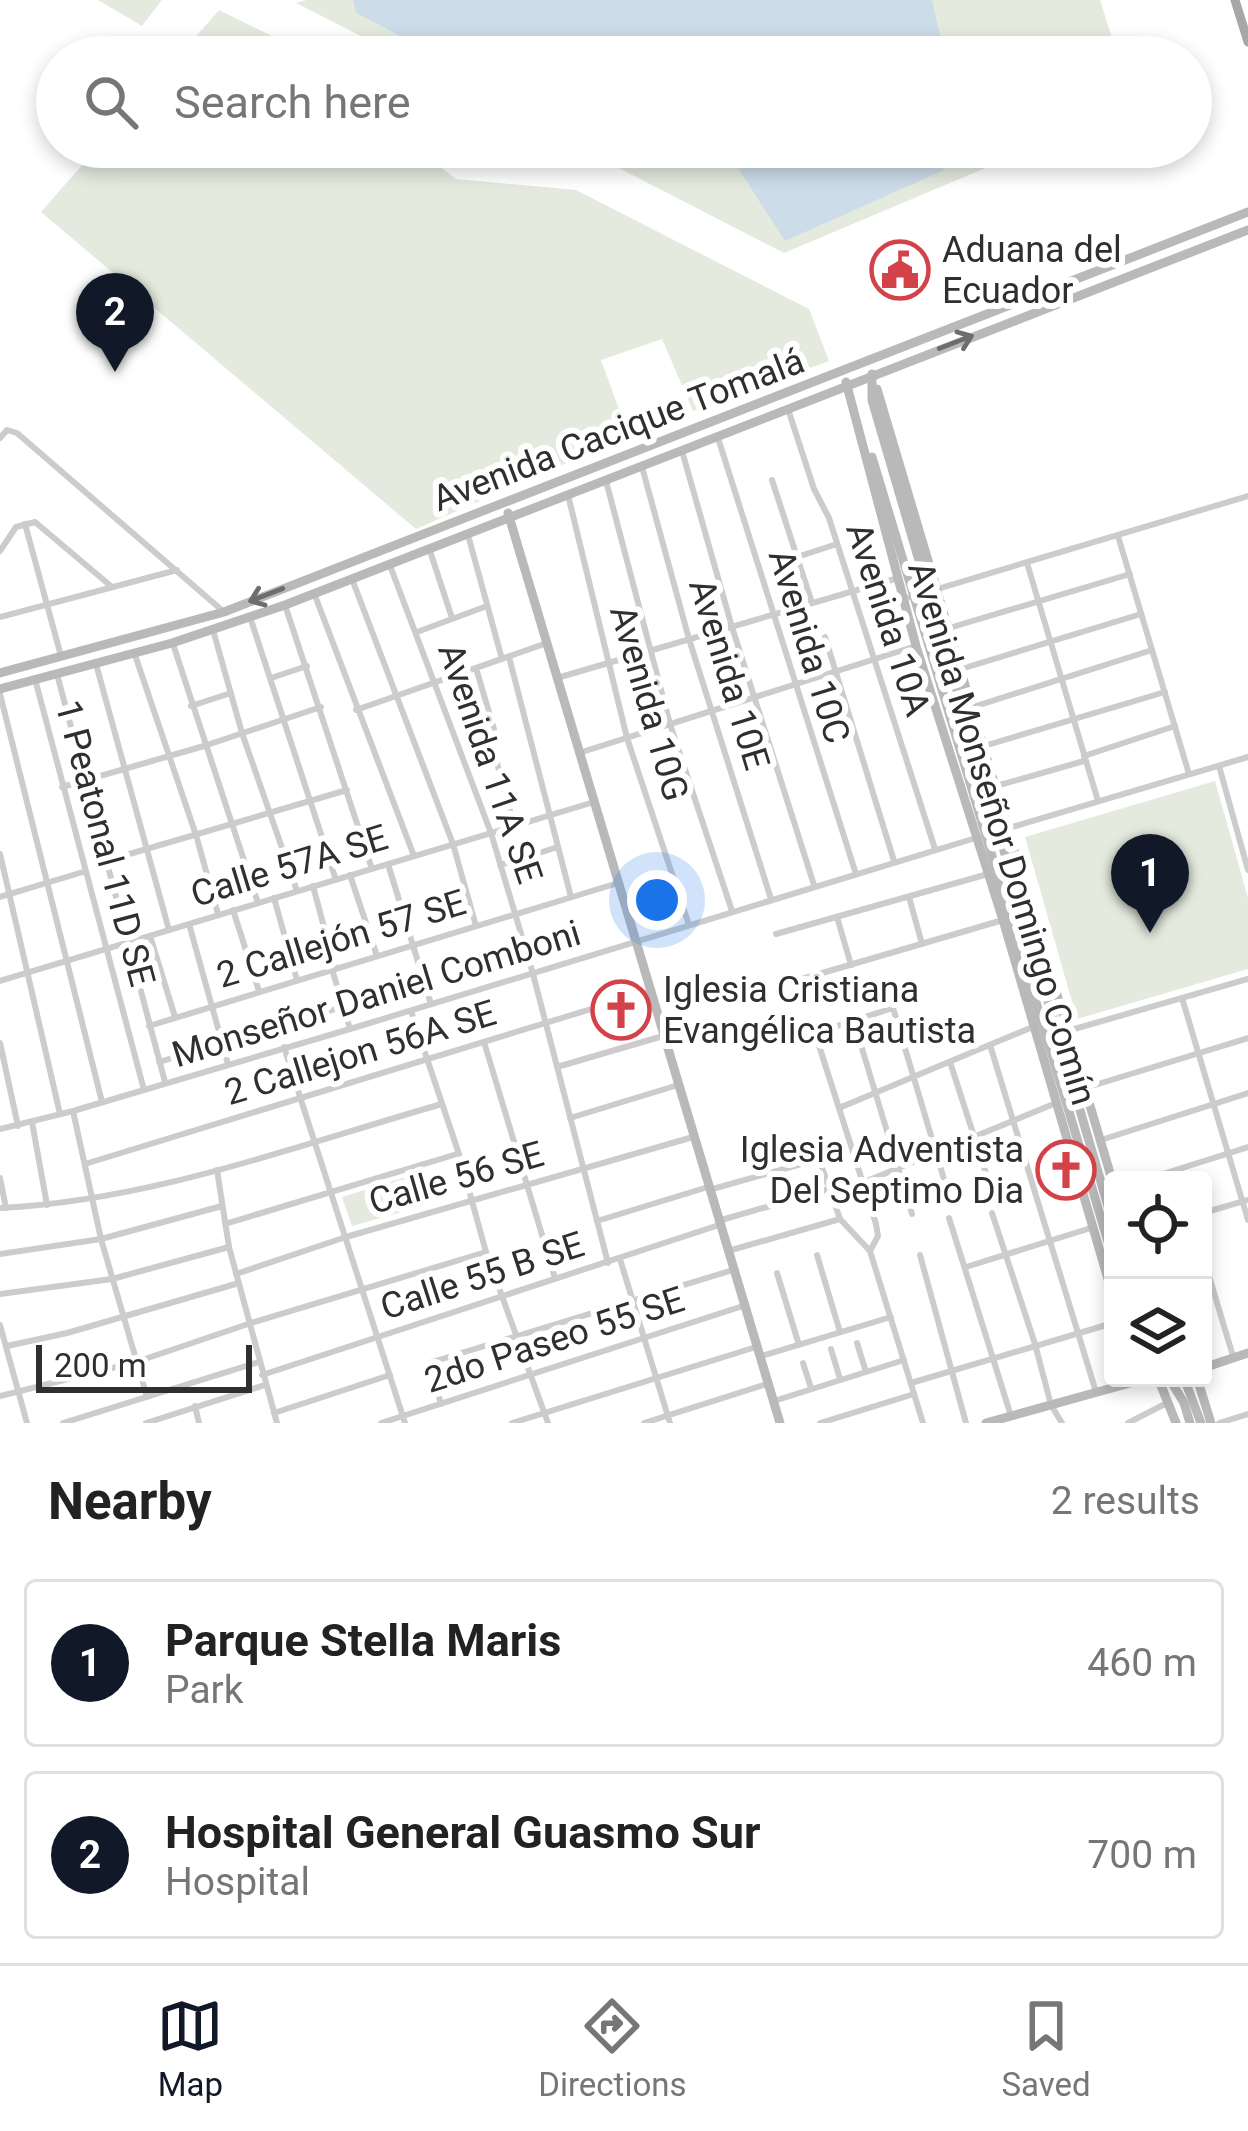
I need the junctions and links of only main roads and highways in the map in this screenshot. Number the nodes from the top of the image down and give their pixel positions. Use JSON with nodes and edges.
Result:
{"nodes":[{"id":1,"x":1235,"y":0,"type":"edge"},
{"id":2,"x":1248,"y":42,"type":"edge"},
{"id":3,"x":1248,"y":212,"type":"edge"},
{"id":4,"x":1248,"y":230,"type":"edge"},
{"id":5,"x":868,"y":361,"type":"junction"},
{"id":6,"x":843,"y":371,"type":"junction"},
{"id":7,"x":872,"y":374,"type":"junction"},
{"id":8,"x":847,"y":384,"type":"junction"},
{"id":9,"x":505,"y":502,"type":"junction"},
{"id":10,"x":509,"y":515,"type":"junction"},
{"id":11,"x":930,"y":591,"type":"junction"},
{"id":12,"x":908,"y":598,"type":"junction"},
{"id":13,"x":0,"y":673,"type":"edge"},
{"id":14,"x":0,"y":692,"type":"edge"},
{"id":15,"x":987,"y":834,"type":"junction"},
{"id":16,"x":1063,"y":1032,"type":"junction"},
{"id":17,"x":1110,"y":1171,"type":"edge"},
{"id":18,"x":1103,"y":1224,"type":"edge"},
{"id":19,"x":1111,"y":1279,"type":"edge"},
{"id":20,"x":1248,"y":1353,"type":"edge"},
{"id":21,"x":1212,"y":1365,"type":"edge"},
{"id":22,"x":1115,"y":1387,"type":"edge"},
{"id":23,"x":1163,"y":1387,"type":"edge"},
{"id":24,"x":1174,"y":1387,"type":"edge"},
{"id":25,"x":1187,"y":1387,"type":"edge"},
{"id":26,"x":1201,"y":1387,"type":"edge"},
{"id":27,"x":780,"y":1423,"type":"edge"},
{"id":28,"x":986,"y":1423,"type":"edge"},
{"id":29,"x":1176,"y":1423,"type":"edge"},
{"id":30,"x":1190,"y":1423,"type":"edge"},
{"id":31,"x":1201,"y":1423,"type":"edge"},
{"id":32,"x":1215,"y":1423,"type":"edge"}],
"edges":[{"from":1,"to":2,"type":"main road"},
{"from":3,"to":5,"type":"main road","name":"Avenida Cacique Tomalá"},
{"from":7,"to":4,"type":"main road","name":"Avenida Cacique Tomalá","one_way":true},
{"from":5,"to":6,"type":"main road","name":"Avenida Cacique Tomalá"},
{"from":5,"to":7,"type":"main road","name":"Avenida Monseñor Domingo Comín"},
{"from":6,"to":8,"type":"main road","name":"Avenida Monseñor Domingo Comín"},
{"from":6,"to":9,"type":"main road","name":"Avenida Cacique Tomalá"},
{"from":7,"to":8,"type":"main road","name":"Avenida Cacique Tomalá"},
{"from":7,"to":11,"type":"main road","name":"Avenida Monseñor Domingo Comín"},
{"from":8,"to":10,"type":"main road","name":"Avenida Cacique Tomalá"},
{"from":8,"to":12,"type":"main road","name":"Avenida Monseñor Domingo Comín"},
{"from":8,"to":12,"type":"main road","name":"Avenida Monseñor Domingo Comín"},
{"from":9,"to":10,"type":"main road"},
{"from":9,"to":13,"type":"main road","name":"Avenida Cacique Tomalá","one_way":true},
{"from":10,"to":14,"type":"main road","name":"Avenida Cacique Tomalá"},
{"from":10,"to":27,"type":"main road"},
{"from":11,"to":15,"type":"main road","name":"Avenida Monseñor Domingo Comín"},
{"from":11,"to":16,"type":"main road","name":"Avenida Monseñor Domingo Comín"},
{"from":12,"to":15,"type":"main road","name":"Avenida Monseñor Domingo Comín"},
{"from":12,"to":15,"type":"main road","name":"Avenida Monseñor Domingo Comín"},
{"from":15,"to":16,"type":"main road","name":"Avenida Monseñor Domingo Comín"},
{"from":15,"to":18,"type":"main road","name":"Avenida Monseñor Domingo Comín"},
{"from":15,"to":18,"type":"main road","name":"Avenida Monseñor Domingo Comín"},
{"from":16,"to":17,"type":"main road","name":"Avenida Monseñor Domingo Comín"},
{"from":16,"to":18,"type":"main road","name":"Avenida Monseñor Domingo Comín"},
{"from":18,"to":19,"type":"main road","name":"Avenida Monseñor Domingo Comín"},
{"from":20,"to":21,"type":"main road"},
{"from":22,"to":28,"type":"main road"},
{"from":23,"to":29,"type":"main road"},
{"from":24,"to":30,"type":"main road"},
{"from":25,"to":31,"type":"main road"},
{"from":26,"to":32,"type":"main road"}]}
